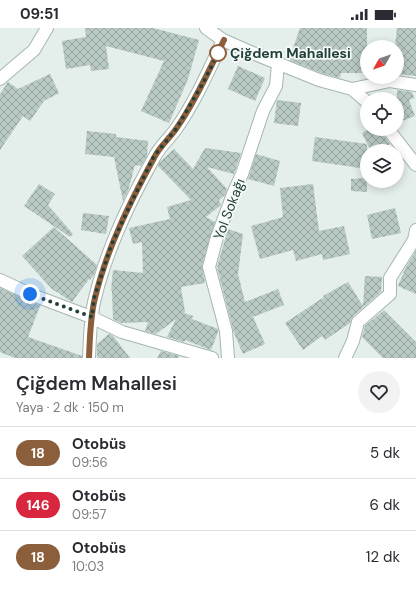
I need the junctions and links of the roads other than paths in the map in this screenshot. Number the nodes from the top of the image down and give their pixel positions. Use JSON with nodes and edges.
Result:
{"nodes":[{"id":1,"x":47,"y":28,"type":"edge"},
{"id":2,"x":206,"y":28,"type":"edge"},
{"id":3,"x":224,"y":40,"type":"junction"},
{"id":4,"x":278,"y":64,"type":"junction"},
{"id":5,"x":0,"y":79,"type":"edge"},
{"id":6,"x":416,"y":85,"type":"edge"},
{"id":7,"x":352,"y":89,"type":"junction"},
{"id":8,"x":360,"y":96,"type":"edge"},
{"id":9,"x":393,"y":136,"type":"edge"},
{"id":10,"x":416,"y":165,"type":"edge"},
{"id":11,"x":416,"y":230,"type":"edge"},
{"id":12,"x":0,"y":280,"type":"edge"},
{"id":13,"x":92,"y":317,"type":"junction"},
{"id":14,"x":89,"y":358,"type":"edge"},
{"id":15,"x":212,"y":358,"type":"edge"},
{"id":16,"x":228,"y":358,"type":"edge"},
{"id":17,"x":345,"y":358,"type":"edge"}],
"edges":[{"from":1,"to":5,"type":"street"},
{"from":2,"to":3,"type":"street"},
{"from":3,"to":4,"type":"street"},
{"from":3,"to":13,"type":"street"},
{"from":4,"to":7,"type":"street"},
{"from":4,"to":16,"type":"street","name":"Yol Sokağı"},
{"from":6,"to":7,"type":"street"},
{"from":7,"to":8,"type":"street"},
{"from":9,"to":10,"type":"street"},
{"from":11,"to":17,"type":"street"},
{"from":12,"to":13,"type":"street"},
{"from":13,"to":14,"type":"street"},
{"from":13,"to":15,"type":"street"}]}
